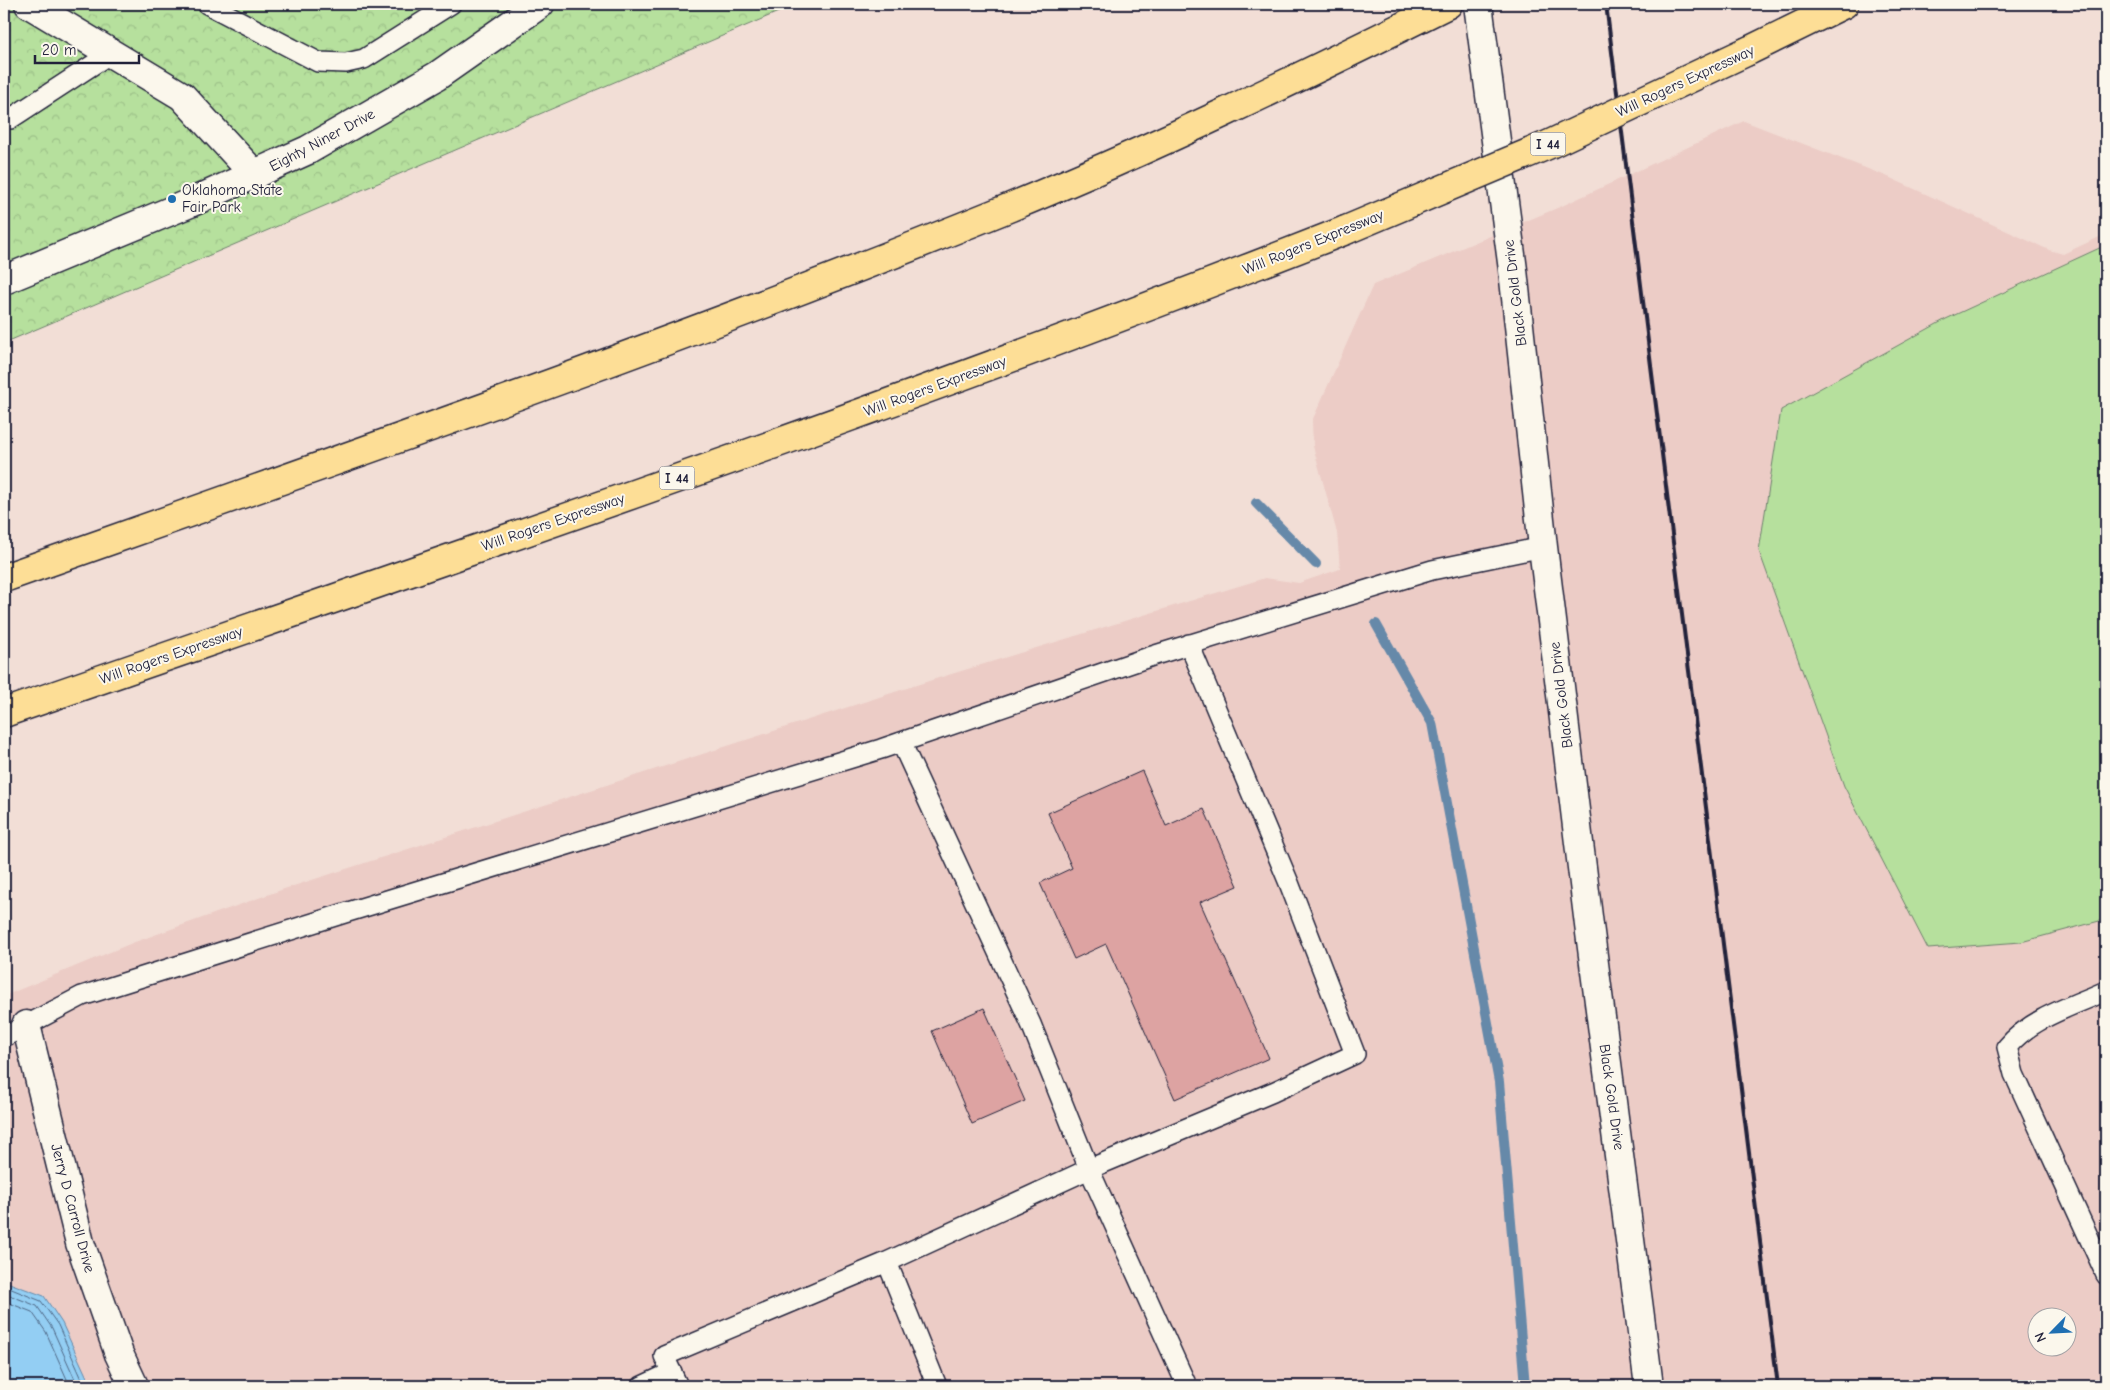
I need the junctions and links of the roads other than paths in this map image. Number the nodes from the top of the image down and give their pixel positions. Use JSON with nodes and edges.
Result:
{"nodes":[{"id":1,"x":29,"y":4,"type":"edge"},
{"id":2,"x":207,"y":4,"type":"edge"},
{"id":3,"x":451,"y":4,"type":"edge"},
{"id":4,"x":540,"y":4,"type":"edge"},
{"id":5,"x":1448,"y":4,"type":"edge"},
{"id":6,"x":1478,"y":4,"type":"edge"},
{"id":7,"x":1844,"y":4,"type":"edge"},
{"id":8,"x":111,"y":53,"type":"junction"},
{"id":9,"x":6,"y":121,"type":"edge"},
{"id":10,"x":255,"y":175,"type":"junction"},
{"id":11,"x":4,"y":280,"type":"edge"},
{"id":12,"x":1544,"y":547,"type":"junction"},
{"id":13,"x":4,"y":578,"type":"edge"},
{"id":14,"x":1189,"y":644,"type":"junction"},
{"id":15,"x":4,"y":713,"type":"edge"},
{"id":16,"x":901,"y":742,"type":"junction"},
{"id":17,"x":2106,"y":991,"type":"edge"},
{"id":18,"x":15,"y":1031,"type":"edge"},
{"id":19,"x":1089,"y":1169,"type":"junction"},
{"id":20,"x":887,"y":1262,"type":"junction"},
{"id":21,"x":2106,"y":1275,"type":"edge"},
{"id":22,"x":675,"y":1379,"type":"edge"},
{"id":23,"x":134,"y":1386,"type":"edge"},
{"id":24,"x":642,"y":1386,"type":"edge"},
{"id":25,"x":937,"y":1386,"type":"edge"},
{"id":26,"x":1187,"y":1386,"type":"edge"},
{"id":27,"x":1649,"y":1386,"type":"edge"}],
"edges":[{"from":1,"to":8,"type":"street"},
{"from":2,"to":3,"type":"lane"},
{"from":4,"to":10,"type":"street","name":"Eighty Niner Drive"},
{"from":5,"to":13,"type":"highway"},
{"from":6,"to":12,"type":"street","name":"Black Gold Drive"},
{"from":7,"to":15,"type":"highway","name":"Will Rogers Expressway","number":"I 44","bridge":true},
{"from":8,"to":9,"type":"lane"},
{"from":8,"to":10,"type":"street"},
{"from":10,"to":11,"type":"street","name":"Eighty Niner Drive"},
{"from":12,"to":14,"type":"lane"},
{"from":12,"to":27,"type":"street","name":"Black Gold Drive"},
{"from":14,"to":16,"type":"lane"},
{"from":14,"to":19,"type":"lane"},
{"from":16,"to":18,"type":"lane"},
{"from":16,"to":19,"type":"lane"},
{"from":17,"to":21,"type":"lane"},
{"from":18,"to":23,"type":"street","name":"Jerry D Carroll Drive"},
{"from":19,"to":20,"type":"lane"},
{"from":19,"to":26,"type":"lane"},
{"from":20,"to":22,"type":"lane"},
{"from":20,"to":25,"type":"lane"},
{"from":22,"to":24,"type":"lane"}]}
